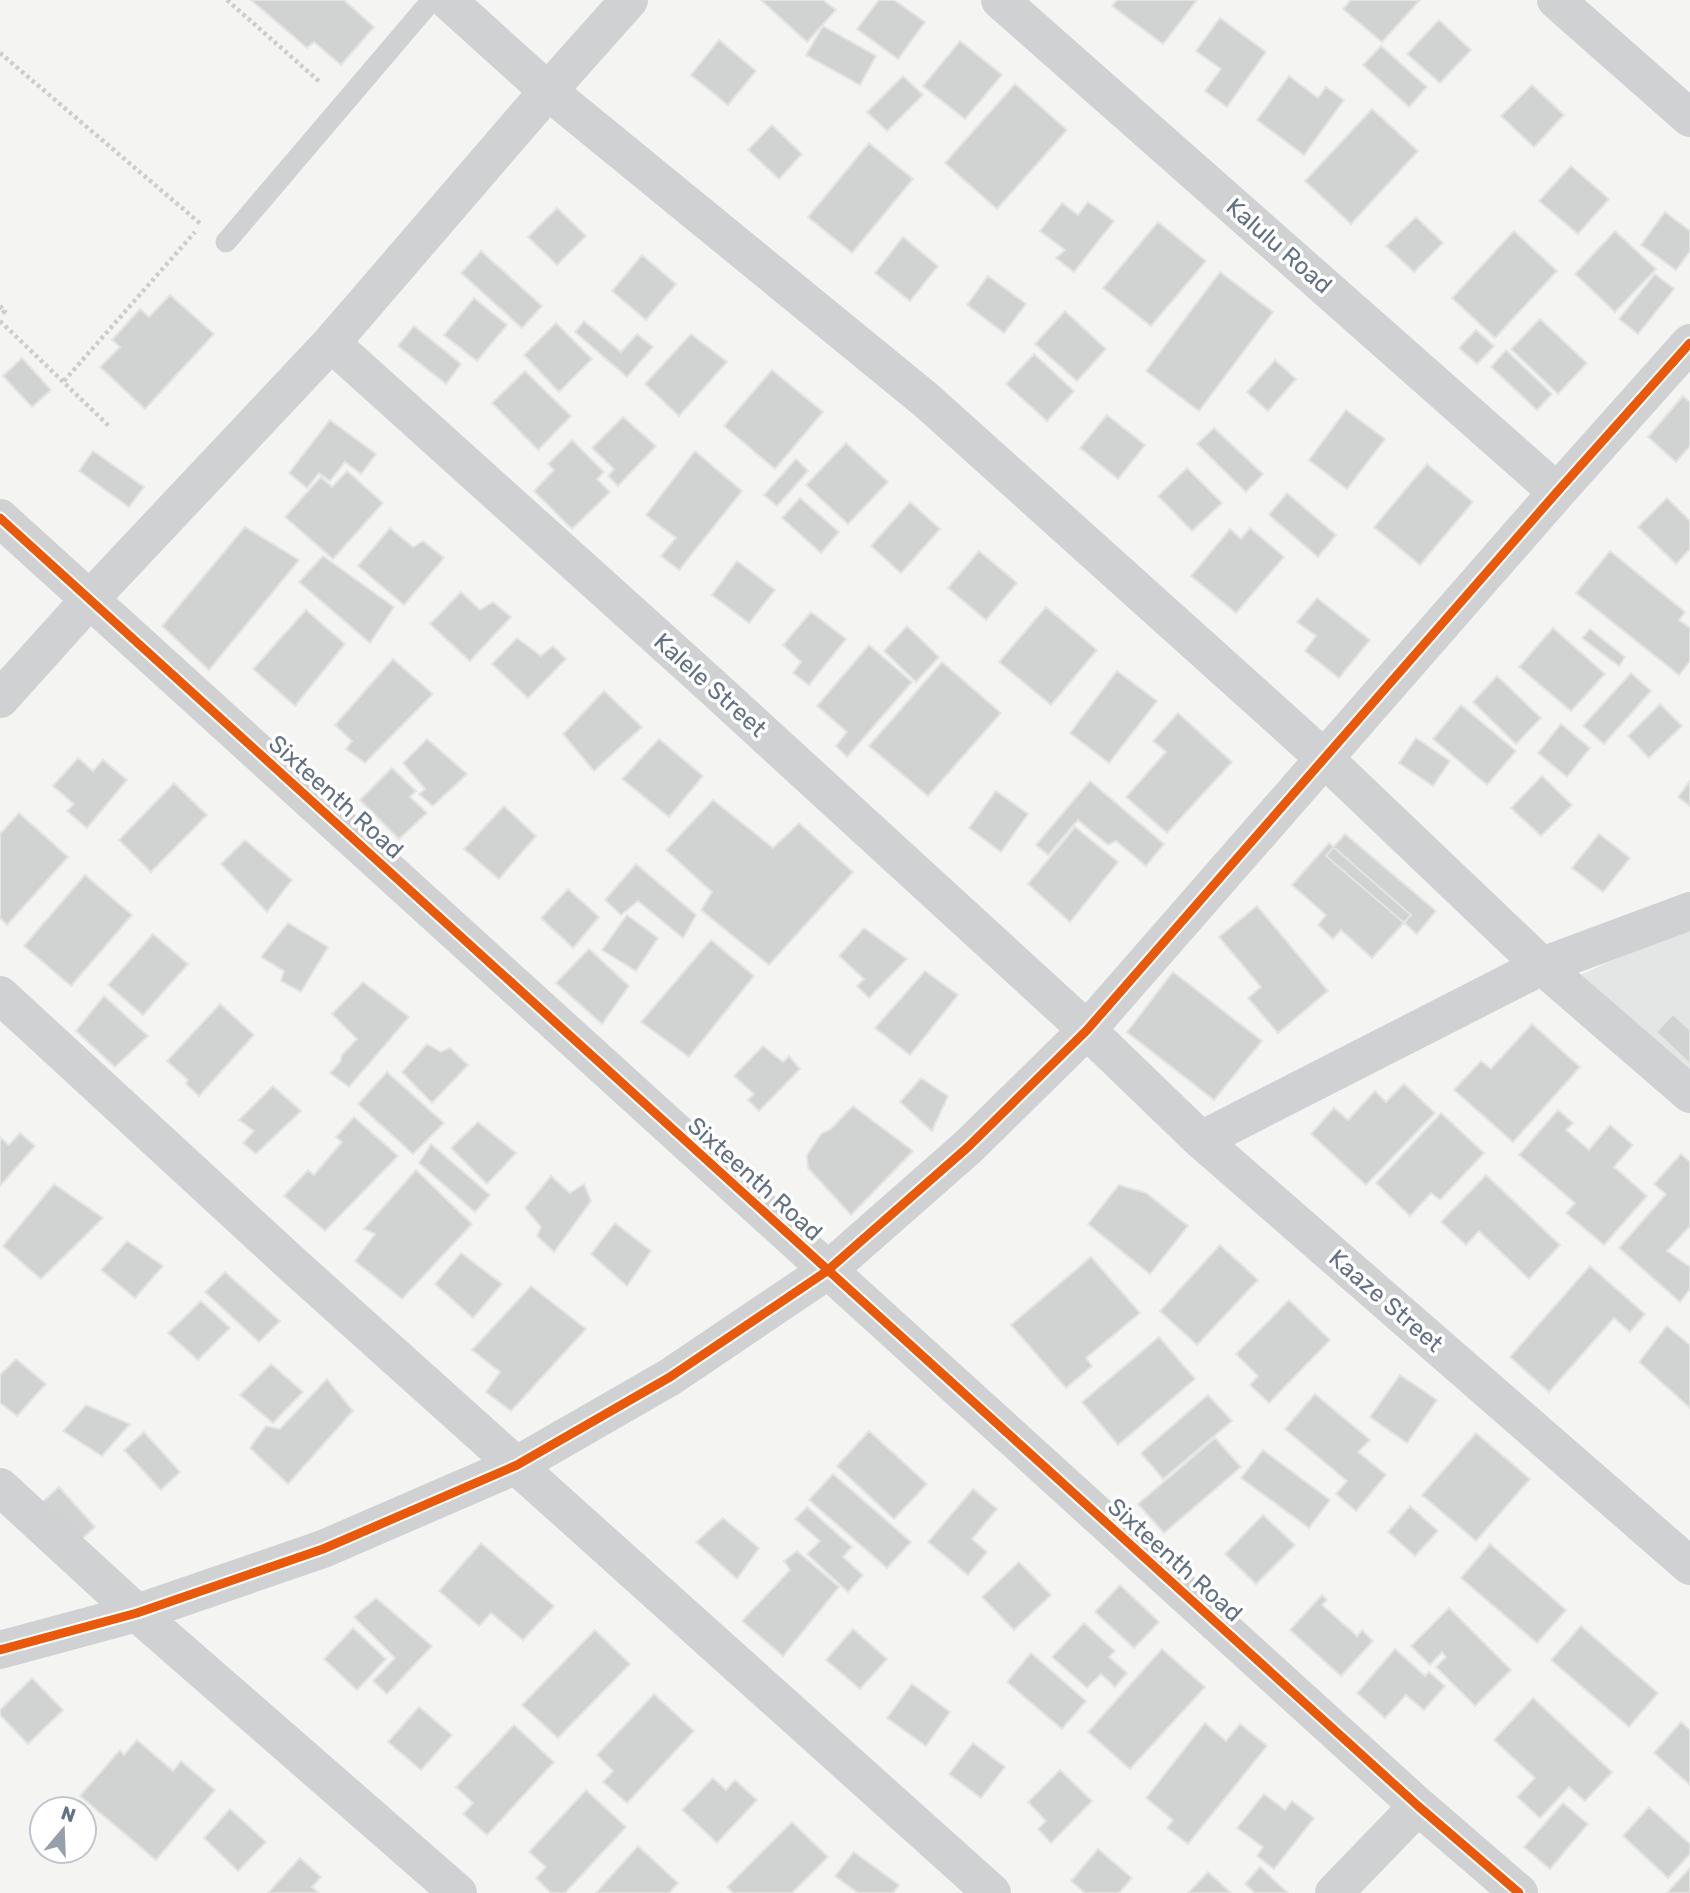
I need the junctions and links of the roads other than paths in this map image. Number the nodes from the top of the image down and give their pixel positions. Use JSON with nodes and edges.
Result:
{"nodes":[{"id":1,"x":432,"y":0,"type":"edge"},
{"id":2,"x":447,"y":0,"type":"edge"},
{"id":3,"x":629,"y":0,"type":"edge"},
{"id":4,"x":1000,"y":0,"type":"edge"},
{"id":5,"x":1556,"y":0,"type":"edge"},
{"id":6,"x":548,"y":91,"type":"junction"},
{"id":7,"x":1690,"y":118,"type":"edge"},
{"id":8,"x":226,"y":242,"type":"road end"},
{"id":9,"x":331,"y":343,"type":"junction"},
{"id":10,"x":1690,"y":343,"type":"edge"},
{"id":11,"x":1557,"y":492,"type":"junction"},
{"id":12,"x":0,"y":518,"type":"edge"},
{"id":13,"x":90,"y":599,"type":"junction"},
{"id":14,"x":0,"y":699,"type":"edge"},
{"id":15,"x":1325,"y":760,"type":"junction"},
{"id":16,"x":1690,"y":911,"type":"edge"},
{"id":17,"x":1542,"y":966,"type":"junction"},
{"id":18,"x":0,"y":995,"type":"edge"},
{"id":19,"x":1087,"y":1030,"type":"junction"},
{"id":20,"x":1690,"y":1094,"type":"edge"},
{"id":21,"x":1201,"y":1140,"type":"junction"},
{"id":22,"x":827,"y":1271,"type":"junction"},
{"id":23,"x":517,"y":1465,"type":"junction"},
{"id":24,"x":0,"y":1487,"type":"edge"},
{"id":25,"x":1690,"y":1566,"type":"edge"},
{"id":26,"x":137,"y":1613,"type":"junction"},
{"id":27,"x":0,"y":1650,"type":"edge"},
{"id":28,"x":1418,"y":1806,"type":"junction"},
{"id":29,"x":458,"y":1893,"type":"edge"},
{"id":30,"x":992,"y":1893,"type":"edge"},
{"id":31,"x":1334,"y":1893,"type":"edge"},
{"id":32,"x":1519,"y":1893,"type":"edge"}],
"edges":[{"from":1,"to":8,"type":"lane"},
{"from":2,"to":6,"type":"street"},
{"from":3,"to":6,"type":"street"},
{"from":4,"to":11,"type":"street","name":"Kalulu Road"},
{"from":5,"to":7,"type":"street"},
{"from":6,"to":9,"type":"street"},
{"from":6,"to":15,"type":"street"},
{"from":9,"to":13,"type":"street"},
{"from":9,"to":19,"type":"street","name":"Kalele Street"},
{"from":10,"to":11,"type":"street"},
{"from":11,"to":15,"type":"street"},
{"from":12,"to":13,"type":"street","name":"Sixteenth Road"},
{"from":13,"to":14,"type":"street"},
{"from":13,"to":22,"type":"street","name":"Sixteenth Road"},
{"from":15,"to":17,"type":"street"},
{"from":15,"to":19,"type":"street"},
{"from":16,"to":17,"type":"street"},
{"from":17,"to":20,"type":"street"},
{"from":17,"to":21,"type":"street"},
{"from":18,"to":23,"type":"street"},
{"from":19,"to":21,"type":"street","name":"Kaaze Street"},
{"from":19,"to":22,"type":"street"},
{"from":21,"to":25,"type":"street","name":"Kaaze Street"},
{"from":22,"to":23,"type":"street"},
{"from":22,"to":28,"type":"street","name":"Sixteenth Road"},
{"from":23,"to":26,"type":"street"},
{"from":23,"to":30,"type":"street"},
{"from":24,"to":26,"type":"street"},
{"from":26,"to":27,"type":"street"},
{"from":26,"to":29,"type":"street"},
{"from":28,"to":31,"type":"street"},
{"from":28,"to":32,"type":"street","name":"Sixteenth Road"}]}
